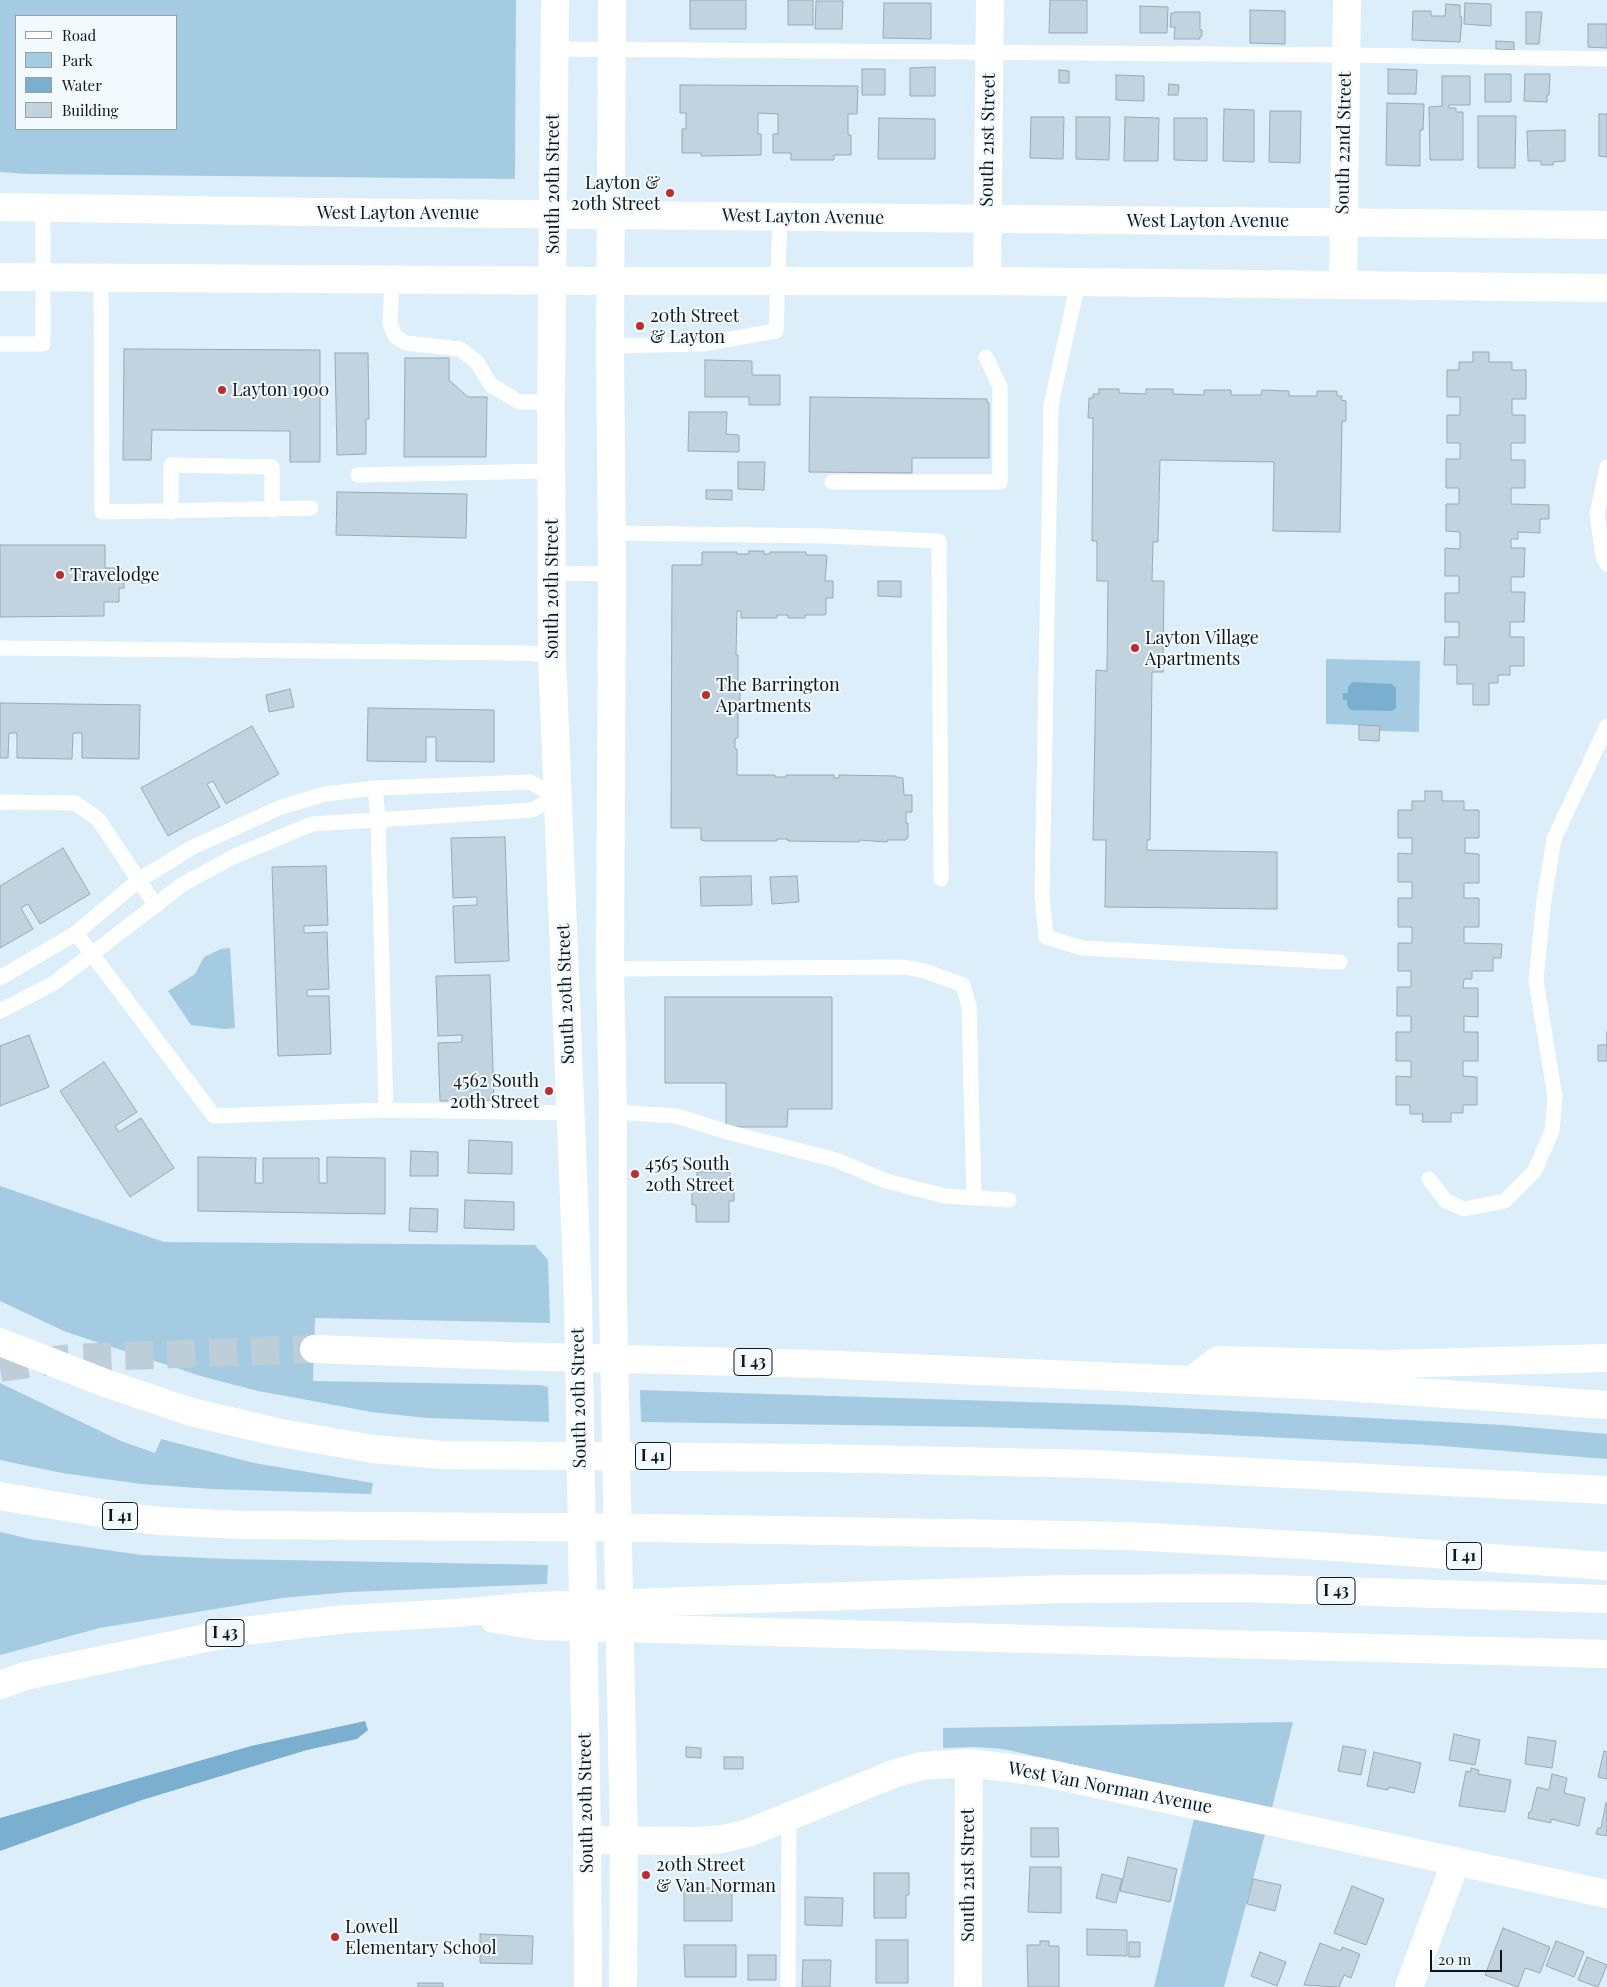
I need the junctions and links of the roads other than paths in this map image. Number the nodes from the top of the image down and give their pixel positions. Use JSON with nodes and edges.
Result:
{"nodes":[{"id":1,"x":555,"y":0,"type":"edge"},
{"id":2,"x":612,"y":0,"type":"edge"},
{"id":3,"x":990,"y":0,"type":"edge"},
{"id":4,"x":1347,"y":0,"type":"edge"},
{"id":5,"x":554,"y":49,"type":"junction"},
{"id":6,"x":612,"y":50,"type":"junction"},
{"id":7,"x":989,"y":54,"type":"junction"},
{"id":8,"x":1346,"y":55,"type":"junction"},
{"id":9,"x":1607,"y":59,"type":"edge"},
{"id":10,"x":0,"y":207,"type":"edge"},
{"id":11,"x":43,"y":209,"type":"junction"},
{"id":12,"x":553,"y":214,"type":"junction"},
{"id":13,"x":612,"y":214,"type":"junction"},
{"id":14,"x":780,"y":217,"type":"junction"},
{"id":15,"x":987,"y":220,"type":"junction"},
{"id":16,"x":1343,"y":222,"type":"junction"},
{"id":17,"x":1607,"y":225,"type":"edge"},
{"id":18,"x":0,"y":277,"type":"edge"},
{"id":19,"x":43,"y":277,"type":"junction"},
{"id":20,"x":101,"y":277,"type":"junction"},
{"id":21,"x":392,"y":278,"type":"junction"},
{"id":22,"x":553,"y":280,"type":"junction"},
{"id":23,"x":777,"y":280,"type":"junction"},
{"id":24,"x":611,"y":281,"type":"junction"},
{"id":25,"x":987,"y":281,"type":"junction"},
{"id":26,"x":1078,"y":283,"type":"junction"},
{"id":27,"x":1343,"y":285,"type":"junction"},
{"id":28,"x":1607,"y":288,"type":"edge"},
{"id":29,"x":0,"y":344,"type":"edge"},
{"id":30,"x":610,"y":346,"type":"junction"},
{"id":31,"x":986,"y":357,"type":"dead end"},
{"id":32,"x":551,"y":402,"type":"junction"},
{"id":33,"x":1607,"y":467,"type":"edge"},
{"id":34,"x":551,"y":471,"type":"junction"},
{"id":35,"x":358,"y":475,"type":"dead end"},
{"id":36,"x":832,"y":482,"type":"dead end"},
{"id":37,"x":310,"y":508,"type":"dead end"},
{"id":38,"x":272,"y":510,"type":"junction"},
{"id":39,"x":171,"y":512,"type":"junction"},
{"id":40,"x":612,"y":533,"type":"junction"},
{"id":41,"x":1607,"y":564,"type":"edge"},
{"id":42,"x":552,"y":573,"type":"junction"},
{"id":43,"x":612,"y":574,"type":"junction"},
{"id":44,"x":0,"y":648,"type":"edge"},
{"id":45,"x":552,"y":656,"type":"junction"},
{"id":46,"x":1607,"y":726,"type":"edge"},
{"id":47,"x":375,"y":788,"type":"junction"},
{"id":48,"x":557,"y":797,"type":"junction"},
{"id":49,"x":0,"y":802,"type":"edge"},
{"id":50,"x":378,"y":819,"type":"junction"},
{"id":51,"x":941,"y":879,"type":"dead end"},
{"id":52,"x":139,"y":880,"type":"junction"},
{"id":53,"x":156,"y":906,"type":"junction"},
{"id":54,"x":76,"y":932,"type":"junction"},
{"id":55,"x":92,"y":953,"type":"junction"},
{"id":56,"x":1340,"y":962,"type":"dead end"},
{"id":57,"x":610,"y":970,"type":"junction"},
{"id":58,"x":0,"y":978,"type":"edge"},
{"id":59,"x":0,"y":1011,"type":"edge"},
{"id":60,"x":386,"y":1110,"type":"junction"},
{"id":61,"x":613,"y":1112,"type":"junction"},
{"id":62,"x":571,"y":1113,"type":"junction"},
{"id":63,"x":1429,"y":1179,"type":"dead end"},
{"id":64,"x":974,"y":1198,"type":"junction"},
{"id":65,"x":1009,"y":1200,"type":"dead end"},
{"id":66,"x":0,"y":1342,"type":"edge"},
{"id":67,"x":314,"y":1349,"type":"tunnel mouth"},
{"id":68,"x":1607,"y":1358,"type":"edge"},
{"id":69,"x":1192,"y":1380,"type":"junction"},
{"id":70,"x":1607,"y":1405,"type":"edge"},
{"id":71,"x":1607,"y":1490,"type":"edge"},
{"id":72,"x":0,"y":1496,"type":"edge"},
{"id":73,"x":1607,"y":1566,"type":"edge"},
{"id":74,"x":1607,"y":1600,"type":"edge"},
{"id":75,"x":456,"y":1613,"type":"junction"},
{"id":76,"x":1607,"y":1654,"type":"edge"},
{"id":77,"x":0,"y":1685,"type":"edge"},
{"id":78,"x":968,"y":1764,"type":"junction"},
{"id":79,"x":789,"y":1816,"type":"junction"},
{"id":80,"x":587,"y":1840,"type":"junction"},
{"id":81,"x":624,"y":1841,"type":"junction"},
{"id":82,"x":1456,"y":1861,"type":"junction"},
{"id":83,"x":1607,"y":1894,"type":"edge"},
{"id":84,"x":588,"y":1987,"type":"edge"},
{"id":85,"x":623,"y":1987,"type":"edge"},
{"id":86,"x":788,"y":1987,"type":"edge"},
{"id":87,"x":968,"y":1987,"type":"edge"},
{"id":88,"x":1409,"y":1987,"type":"edge"}],
"edges":[{"from":1,"to":5,"type":"main road","name":"South 20th Street"},
{"from":2,"to":6,"type":"main road","name":"South 20th Street"},
{"from":3,"to":7,"type":"main road","name":"South 21st Street"},
{"from":4,"to":8,"type":"main road","name":"South 22nd Street"},
{"from":5,"to":6,"type":"lane"},
{"from":5,"to":12,"type":"main road","name":"South 20th Street"},
{"from":6,"to":7,"type":"lane"},
{"from":6,"to":13,"type":"main road","name":"South 20th Street"},
{"from":7,"to":8,"type":"lane"},
{"from":7,"to":15,"type":"main road","name":"South 21st Street"},
{"from":8,"to":9,"type":"lane"},
{"from":8,"to":16,"type":"main road","name":"South 22nd Street"},
{"from":10,"to":11,"type":"main road","name":"West Layton Avenue"},
{"from":11,"to":12,"type":"main road","name":"West Layton Avenue"},
{"from":11,"to":19,"type":"lane"},
{"from":12,"to":13,"type":"main road","name":"West Layton Avenue"},
{"from":12,"to":22,"type":"main road","name":"South 20th Street"},
{"from":13,"to":14,"type":"main road","name":"West Layton Avenue"},
{"from":13,"to":24,"type":"main road","name":"South 20th Street"},
{"from":14,"to":15,"type":"main road","name":"West Layton Avenue"},
{"from":14,"to":23,"type":"lane"},
{"from":15,"to":16,"type":"main road","name":"West Layton Avenue"},
{"from":15,"to":25,"type":"main road","name":"South 21st Street"},
{"from":16,"to":17,"type":"main road","name":"West Layton Avenue"},
{"from":16,"to":27,"type":"main road","name":"South 22nd Street"},
{"from":18,"to":19,"type":"main road"},
{"from":19,"to":20,"type":"main road"},
{"from":19,"to":29,"type":"lane"},
{"from":20,"to":21,"type":"main road"},
{"from":20,"to":39,"type":"lane"},
{"from":21,"to":22,"type":"main road"},
{"from":21,"to":32,"type":"lane"},
{"from":22,"to":24,"type":"main road"},
{"from":22,"to":32,"type":"main road","name":"South 20th Street"},
{"from":23,"to":24,"type":"main road"},
{"from":23,"to":25,"type":"main road"},
{"from":23,"to":30,"type":"lane"},
{"from":24,"to":30,"type":"main road","name":"South 20th Street"},
{"from":25,"to":26,"type":"main road"},
{"from":26,"to":27,"type":"main road"},
{"from":26,"to":56,"type":"lane"},
{"from":27,"to":28,"type":"main road"},
{"from":30,"to":40,"type":"main road","name":"South 20th Street"},
{"from":31,"to":36,"type":"lane"},
{"from":32,"to":34,"type":"main road","name":"South 20th Street"},
{"from":33,"to":41,"type":"lane"},
{"from":34,"to":35,"type":"lane"},
{"from":34,"to":42,"type":"main road","name":"South 20th Street"},
{"from":37,"to":38,"type":"lane"},
{"from":38,"to":39,"type":"lane"},
{"from":38,"to":39,"type":"lane"},
{"from":40,"to":43,"type":"main road","name":"South 20th Street"},
{"from":40,"to":51,"type":"lane"},
{"from":42,"to":43,"type":"lane"},
{"from":42,"to":45,"type":"main road","name":"South 20th Street"},
{"from":43,"to":57,"type":"main road","name":"South 20th Street"},
{"from":44,"to":45,"type":"lane"},
{"from":45,"to":48,"type":"main road","name":"South 20th Street"},
{"from":46,"to":63,"type":"lane"},
{"from":47,"to":48,"type":"lane"},
{"from":47,"to":50,"type":"lane"},
{"from":47,"to":52,"type":"lane"},
{"from":48,"to":50,"type":"lane"},
{"from":48,"to":62,"type":"main road","name":"South 20th Street"},
{"from":49,"to":52,"type":"lane"},
{"from":50,"to":53,"type":"lane"},
{"from":50,"to":60,"type":"lane"},
{"from":52,"to":53,"type":"lane"},
{"from":52,"to":54,"type":"lane"},
{"from":53,"to":55,"type":"lane"},
{"from":54,"to":55,"type":"lane"},
{"from":54,"to":58,"type":"lane"},
{"from":55,"to":59,"type":"lane"},
{"from":55,"to":60,"type":"lane"},
{"from":57,"to":61,"type":"main road","name":"South 20th Street"},
{"from":57,"to":64,"type":"lane"},
{"from":60,"to":62,"type":"lane"},
{"from":61,"to":62,"type":"main road"},
{"from":61,"to":64,"type":"lane"},
{"from":61,"to":81,"type":"main road","name":"South 20th Street"},
{"from":62,"to":80,"type":"main road","name":"South 20th Street"},
{"from":64,"to":65,"type":"lane"},
{"from":66,"to":71,"type":"main road","number":"I 41"},
{"from":67,"to":69,"type":"main road","number":"I 43"},
{"from":68,"to":69,"type":"main road"},
{"from":69,"to":70,"type":"main road","number":"I 43"},
{"from":72,"to":73,"type":"main road","number":"I 41"},
{"from":74,"to":75,"type":"main road","number":"I 43"},
{"from":75,"to":76,"type":"main road"},
{"from":75,"to":77,"type":"main road","number":"I 43"},
{"from":78,"to":79,"type":"main road","name":"West Van Norman Avenue"},
{"from":78,"to":82,"type":"main road","name":"West Van Norman Avenue"},
{"from":78,"to":87,"type":"main road","name":"South 21st Street"},
{"from":79,"to":81,"type":"main road","name":"West Van Norman Avenue"},
{"from":79,"to":86,"type":"lane"},
{"from":80,"to":81,"type":"main road","name":"West Van Norman Avenue"},
{"from":80,"to":84,"type":"main road","name":"South 20th Street"},
{"from":81,"to":85,"type":"main road","name":"South 20th Street"},
{"from":82,"to":83,"type":"main road","name":"West Van Norman Avenue"},
{"from":82,"to":88,"type":"main road"}]}
